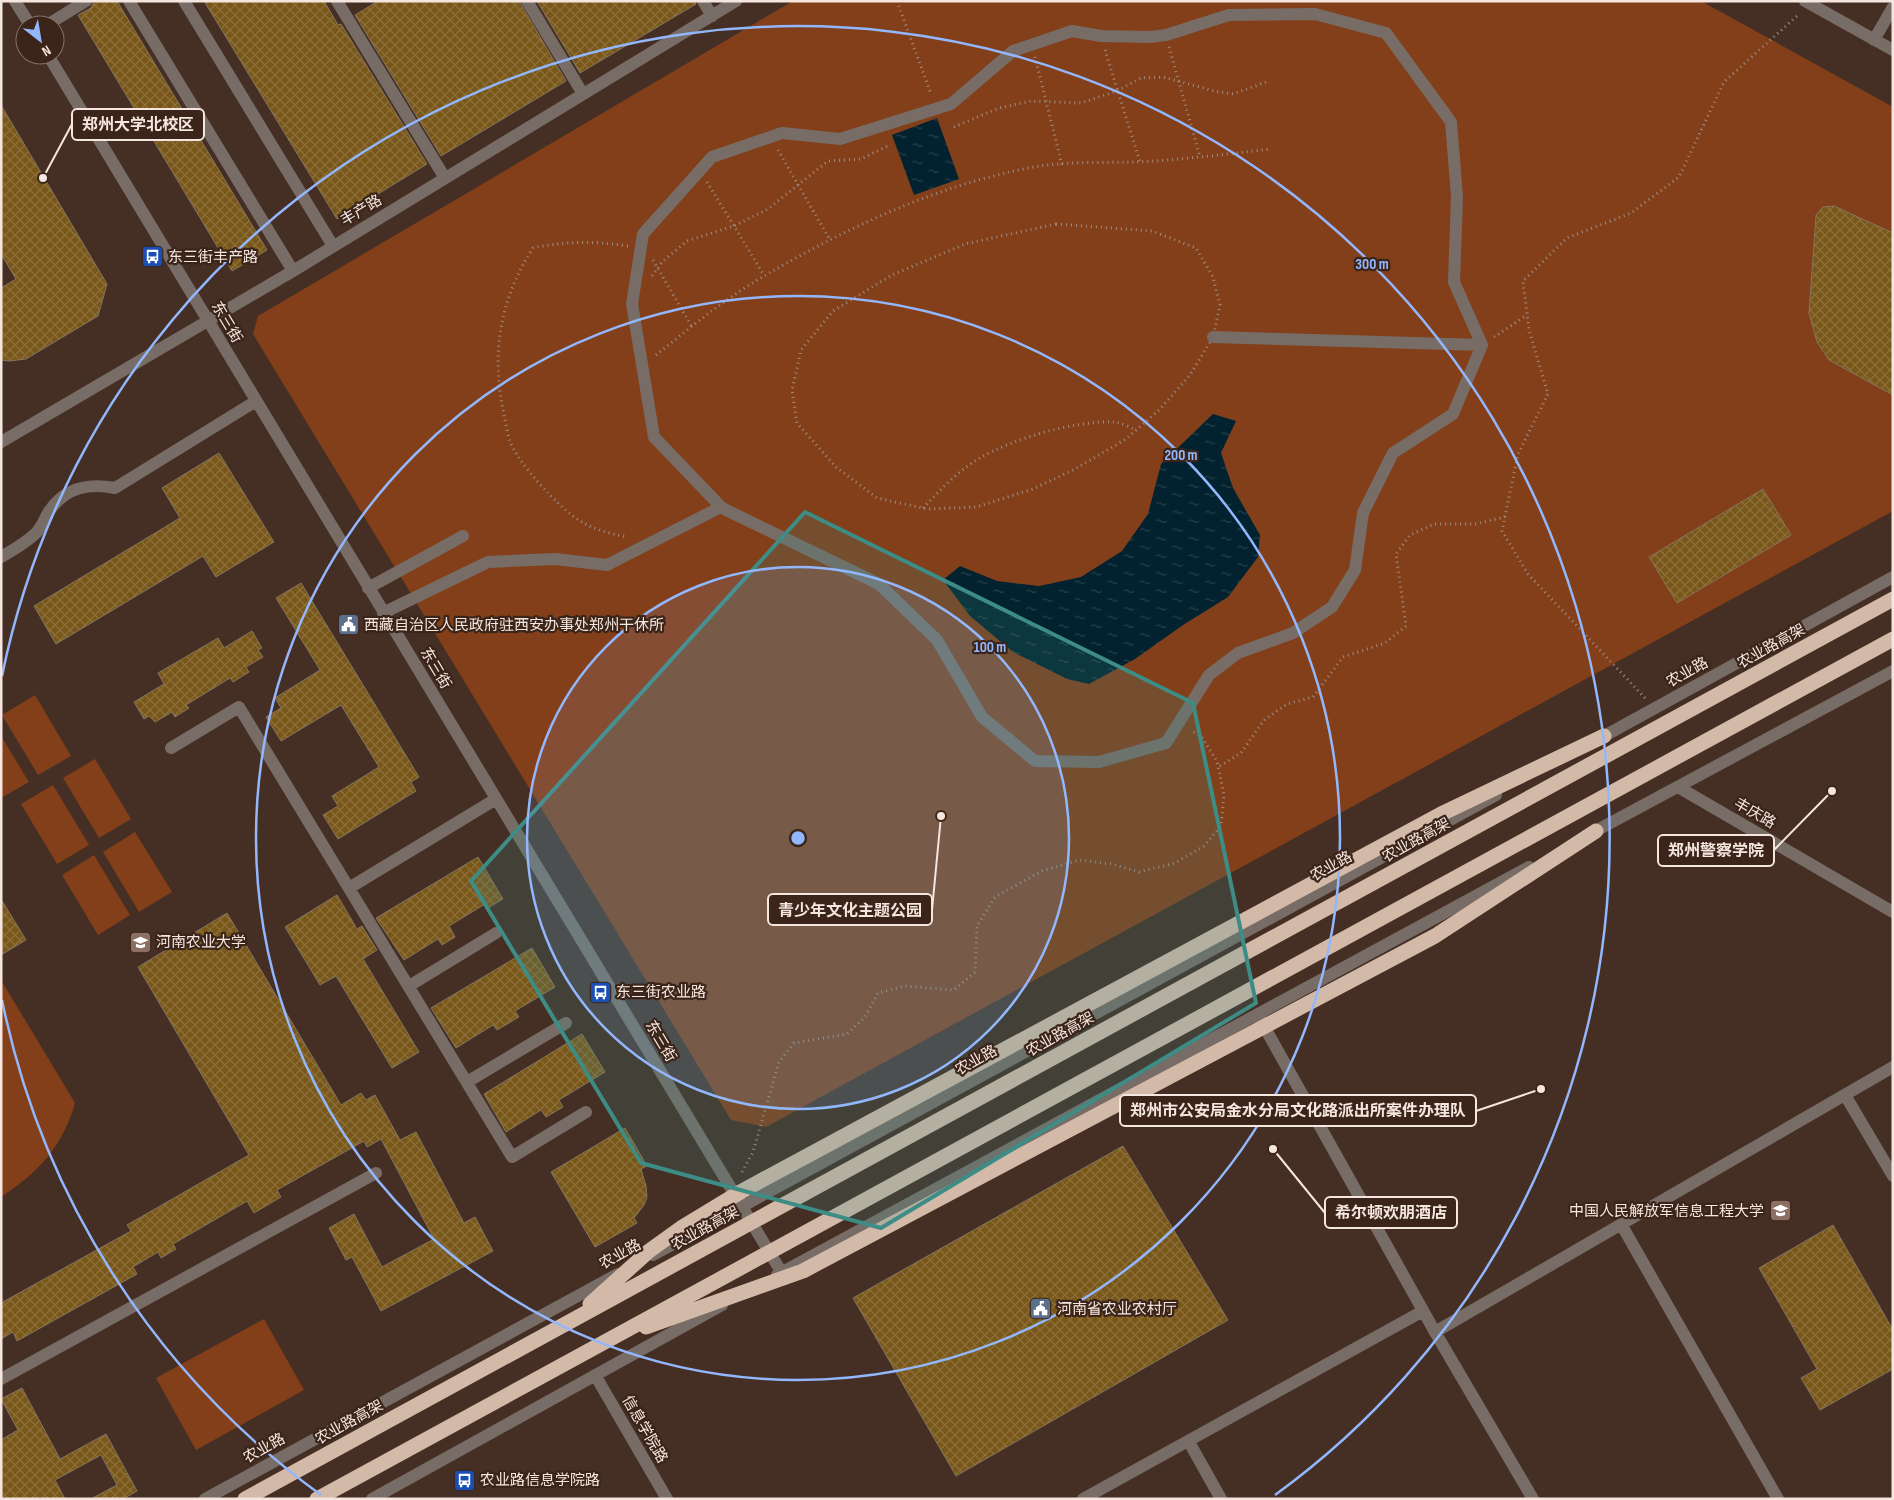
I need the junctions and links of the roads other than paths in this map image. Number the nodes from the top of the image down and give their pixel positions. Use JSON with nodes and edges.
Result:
{"nodes":[{"id":1,"x":15,"y":1,"type":"edge"},
{"id":2,"x":86,"y":1,"type":"edge"},
{"id":3,"x":129,"y":1,"type":"edge"},
{"id":4,"x":184,"y":1,"type":"edge"},
{"id":5,"x":337,"y":1,"type":"edge"},
{"id":6,"x":527,"y":1,"type":"edge"},
{"id":7,"x":703,"y":1,"type":"edge"},
{"id":8,"x":736,"y":1,"type":"edge"},
{"id":9,"x":1807,"y":3,"type":"edge"},
{"id":10,"x":1893,"y":7,"type":"edge"},
{"id":11,"x":24,"y":15,"type":"edge"},
{"id":12,"x":63,"y":15,"type":"edge"},
{"id":13,"x":712,"y":16,"type":"junction"},
{"id":14,"x":1874,"y":40,"type":"junction"},
{"id":15,"x":1893,"y":50,"type":"edge"},
{"id":16,"x":54,"y":65,"type":"edge"},
{"id":17,"x":583,"y":94,"type":"junction"},
{"id":18,"x":445,"y":178,"type":"junction"},
{"id":19,"x":333,"y":246,"type":"junction"},
{"id":20,"x":293,"y":271,"type":"junction"},
{"id":21,"x":207,"y":320,"type":"junction"},
{"id":22,"x":1214,"y":337,"type":"road end"},
{"id":23,"x":1482,"y":345,"type":"junction"},
{"id":24,"x":256,"y":401,"type":"junction"},
{"id":25,"x":1,"y":442,"type":"edge"},
{"id":26,"x":719,"y":508,"type":"dead end"},
{"id":27,"x":463,"y":536,"type":"dead end"},
{"id":28,"x":1,"y":557,"type":"edge"},
{"id":29,"x":1893,"y":577,"type":"edge"},
{"id":30,"x":368,"y":588,"type":"junction"},
{"id":31,"x":1893,"y":599,"type":"edge"},
{"id":32,"x":383,"y":613,"type":"junction"},
{"id":33,"x":1893,"y":639,"type":"edge"},
{"id":34,"x":1893,"y":671,"type":"edge"},
{"id":35,"x":1604,"y":736,"type":"junction"},
{"id":36,"x":171,"y":748,"type":"dead end"},
{"id":37,"x":1678,"y":787,"type":"junction"},
{"id":38,"x":496,"y":799,"type":"junction"},
{"id":39,"x":1596,"y":831,"type":"junction"},
{"id":40,"x":349,"y":888,"type":"junction"},
{"id":41,"x":1893,"y":912,"type":"edge"},
{"id":42,"x":496,"y":933,"type":"dead end"},
{"id":43,"x":409,"y":986,"type":"junction"},
{"id":44,"x":1257,"y":1014,"type":"junction"},
{"id":45,"x":566,"y":1023,"type":"dead end"},
{"id":46,"x":1893,"y":1067,"type":"edge"},
{"id":47,"x":467,"y":1082,"type":"junction"},
{"id":48,"x":1845,"y":1095,"type":"junction"},
{"id":49,"x":586,"y":1112,"type":"dead end"},
{"id":50,"x":376,"y":1173,"type":"dead end"},
{"id":51,"x":1893,"y":1176,"type":"edge"},
{"id":52,"x":742,"y":1206,"type":"junction"},
{"id":53,"x":1621,"y":1224,"type":"junction"},
{"id":54,"x":782,"y":1272,"type":"junction"},
{"id":55,"x":1423,"y":1311,"type":"junction"},
{"id":56,"x":570,"y":1321,"type":"junction"},
{"id":57,"x":1435,"y":1332,"type":"junction"},
{"id":58,"x":609,"y":1339,"type":"junction"},
{"id":59,"x":595,"y":1375,"type":"junction"},
{"id":60,"x":1,"y":1379,"type":"edge"},
{"id":61,"x":1189,"y":1442,"type":"junction"},
{"id":62,"x":205,"y":1499,"type":"edge"},
{"id":63,"x":245,"y":1499,"type":"edge"},
{"id":64,"x":317,"y":1499,"type":"edge"},
{"id":65,"x":372,"y":1499,"type":"edge"},
{"id":66,"x":667,"y":1499,"type":"edge"},
{"id":67,"x":1083,"y":1499,"type":"edge"},
{"id":68,"x":1221,"y":1499,"type":"edge"},
{"id":69,"x":1533,"y":1499,"type":"edge"},
{"id":70,"x":1778,"y":1499,"type":"edge"}],
"edges":[{"from":1,"to":11,"type":"street"},
{"from":2,"to":12,"type":"street"},
{"from":3,"to":20,"type":"street"},
{"from":4,"to":19,"type":"street"},
{"from":5,"to":18,"type":"street"},
{"from":6,"to":17,"type":"street"},
{"from":7,"to":13,"type":"street"},
{"from":8,"to":13,"type":"street","name":"丰产路"},
{"from":9,"to":14,"type":"street"},
{"from":10,"to":14,"type":"street"},
{"from":13,"to":17,"type":"street","name":"丰产路"},
{"from":14,"to":15,"type":"street"},
{"from":16,"to":21,"type":"street","name":"东三街"},
{"from":17,"to":18,"type":"street","name":"丰产路"},
{"from":18,"to":19,"type":"street","name":"丰产路"},
{"from":19,"to":20,"type":"street","name":"丰产路"},
{"from":20,"to":21,"type":"street","name":"丰产路"},
{"from":21,"to":24,"type":"street","name":"东三街"},
{"from":21,"to":25,"type":"street","name":"丰产路"},
{"from":22,"to":23,"type":"street"},
{"from":23,"to":23,"type":"street"},
{"from":24,"to":28,"type":"street"},
{"from":24,"to":30,"type":"street","name":"东三街"},
{"from":26,"to":32,"type":"street"},
{"from":27,"to":30,"type":"street"},
{"from":29,"to":35,"type":"street","name":"农业路"},
{"from":30,"to":32,"type":"street","name":"东三街"},
{"from":31,"to":56,"type":"highway","name":"农业路高架"},
{"from":32,"to":38,"type":"street","name":"东三街"},
{"from":33,"to":58,"type":"highway"},
{"from":34,"to":37,"type":"street"},
{"from":35,"to":52,"type":"street","name":"农业路"},
{"from":35,"to":56,"type":"highway"},
{"from":36,"to":40,"type":"street"},
{"from":37,"to":39,"type":"street"},
{"from":37,"to":41,"type":"street","name":"丰庆路"},
{"from":38,"to":40,"type":"street"},
{"from":38,"to":52,"type":"street","name":"东三街"},
{"from":39,"to":44,"type":"street"},
{"from":39,"to":58,"type":"highway"},
{"from":40,"to":43,"type":"street"},
{"from":42,"to":43,"type":"street"},
{"from":43,"to":47,"type":"street"},
{"from":44,"to":54,"type":"street"},
{"from":44,"to":55,"type":"street"},
{"from":45,"to":47,"type":"street"},
{"from":46,"to":48,"type":"street"},
{"from":47,"to":49,"type":"street"},
{"from":48,"to":51,"type":"street"},
{"from":48,"to":53,"type":"street"},
{"from":50,"to":60,"type":"street"},
{"from":52,"to":54,"type":"street","name":"东三街"},
{"from":52,"to":62,"type":"street","name":"农业路"},
{"from":53,"to":57,"type":"street"},
{"from":53,"to":70,"type":"street"},
{"from":54,"to":59,"type":"street"},
{"from":55,"to":57,"type":"street"},
{"from":55,"to":61,"type":"street"},
{"from":56,"to":63,"type":"highway","name":"农业路高架"},
{"from":57,"to":69,"type":"street"},
{"from":58,"to":64,"type":"highway"},
{"from":59,"to":65,"type":"street"},
{"from":59,"to":66,"type":"street","name":"信息学院路"},
{"from":61,"to":67,"type":"street"},
{"from":61,"to":68,"type":"street"}]}
